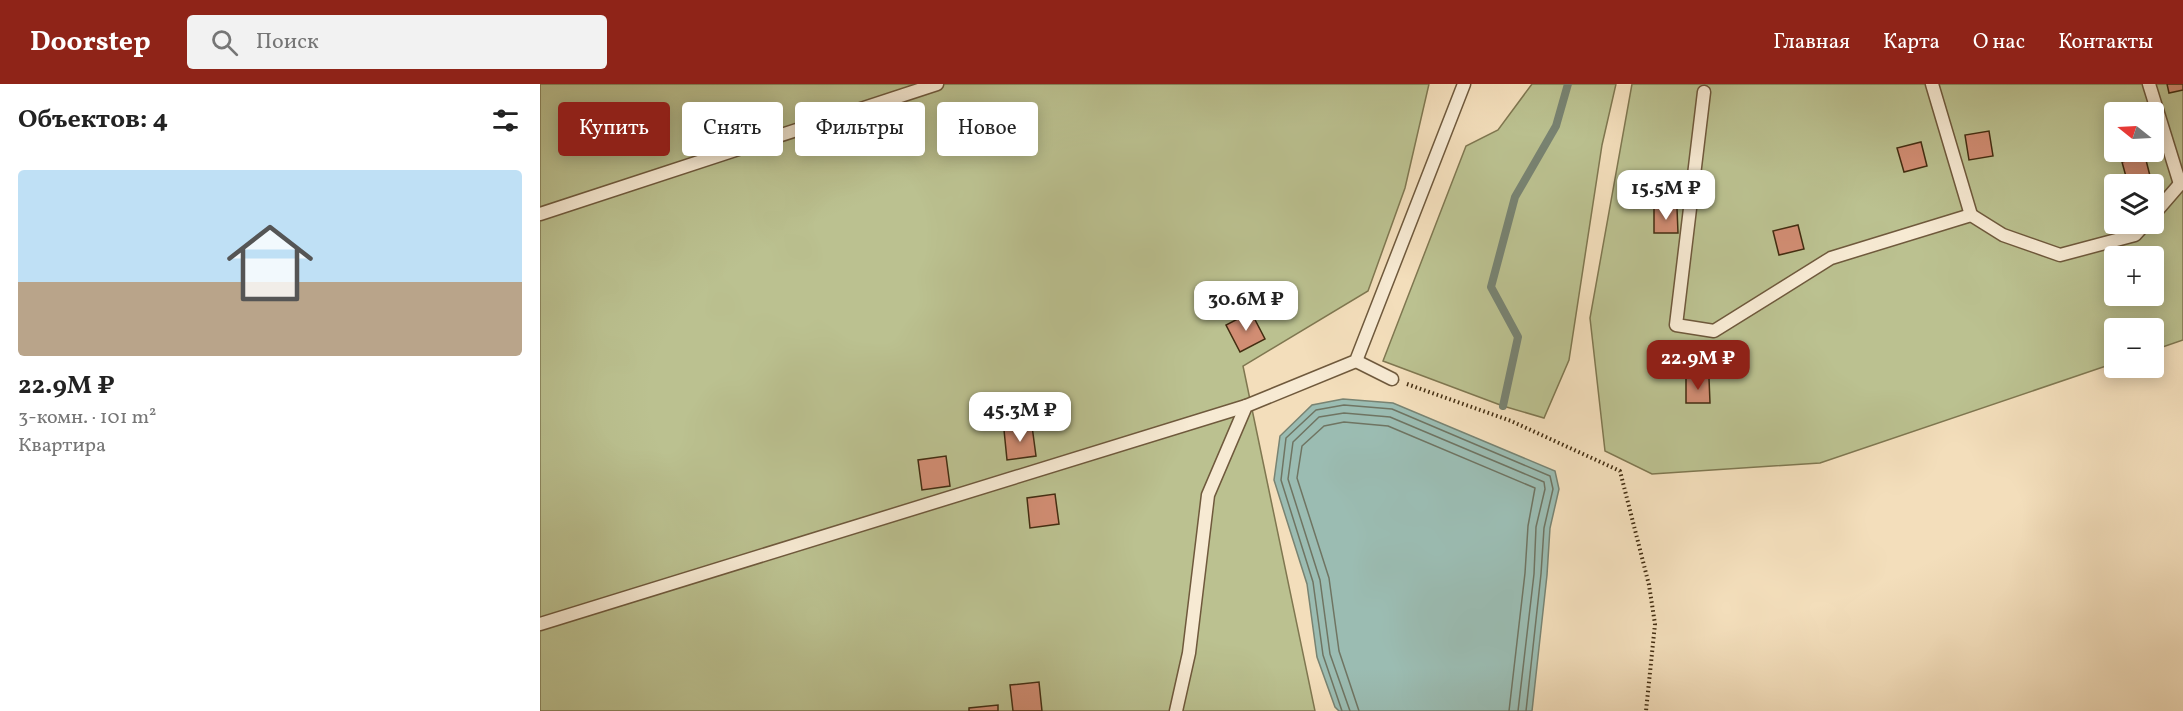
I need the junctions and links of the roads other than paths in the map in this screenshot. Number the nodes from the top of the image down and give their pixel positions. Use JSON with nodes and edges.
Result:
{"nodes":[{"id":1,"x":938,"y":84,"type":"edge"},
{"id":2,"x":1464,"y":84,"type":"edge"},
{"id":3,"x":1932,"y":84,"type":"edge"},
{"id":4,"x":2149,"y":84,"type":"edge"},
{"id":5,"x":1704,"y":92,"type":"dead end"},
{"id":6,"x":2182,"y":184,"type":"edge"},
{"id":7,"x":2164,"y":203,"type":"edge"},
{"id":8,"x":540,"y":214,"type":"edge"},
{"id":9,"x":1971,"y":215,"type":"junction"},
{"id":10,"x":2135,"y":234,"type":"edge"},
{"id":11,"x":1356,"y":361,"type":"junction"},
{"id":12,"x":1392,"y":379,"type":"road end"},
{"id":13,"x":1246,"y":406,"type":"junction"},
{"id":14,"x":540,"y":624,"type":"edge"},
{"id":15,"x":1176,"y":711,"type":"edge"}],
"edges":[{"from":1,"to":8,"type":"lane"},
{"from":2,"to":11,"type":"lane"},
{"from":3,"to":9,"type":"lane"},
{"from":4,"to":6,"type":"lane"},
{"from":5,"to":9,"type":"lane"},
{"from":6,"to":7,"type":"lane"},
{"from":9,"to":10,"type":"lane"},
{"from":11,"to":12,"type":"lane"},
{"from":11,"to":13,"type":"lane"},
{"from":13,"to":14,"type":"lane"},
{"from":13,"to":15,"type":"lane"}]}
